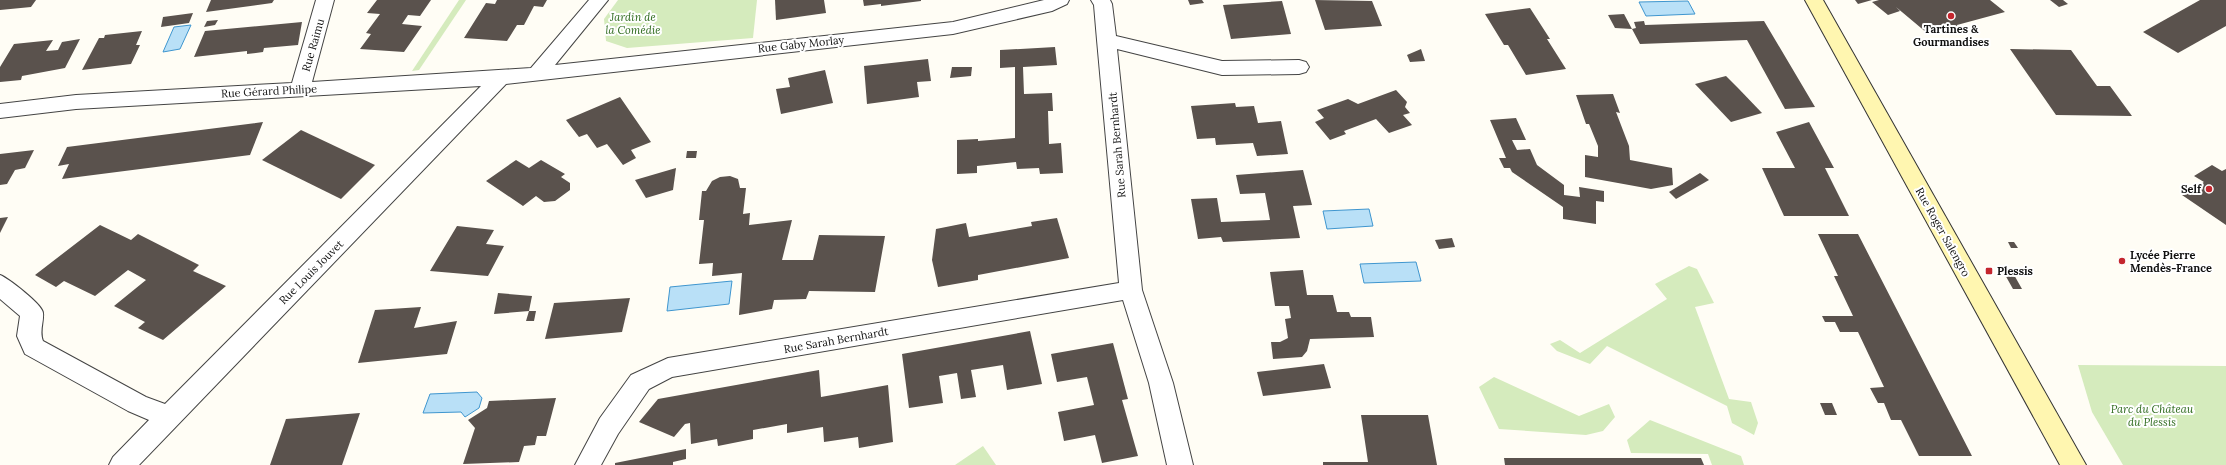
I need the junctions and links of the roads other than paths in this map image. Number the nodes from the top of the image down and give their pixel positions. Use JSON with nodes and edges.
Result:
{"nodes":[{"id":1,"x":325,"y":0,"type":"edge"},
{"id":2,"x":599,"y":0,"type":"edge"},
{"id":3,"x":1060,"y":0,"type":"edge"},
{"id":4,"x":1100,"y":0,"type":"edge"},
{"id":5,"x":1814,"y":0,"type":"edge"},
{"id":6,"x":1107,"y":40,"type":"junction"},
{"id":7,"x":1299,"y":67,"type":"dead end"},
{"id":8,"x":538,"y":73,"type":"junction"},
{"id":9,"x":500,"y":78,"type":"junction"},
{"id":10,"x":300,"y":90,"type":"junction"},
{"id":11,"x":0,"y":111,"type":"edge"},
{"id":12,"x":0,"y":284,"type":"edge"},
{"id":13,"x":1131,"y":290,"type":"junction"},
{"id":14,"x":169,"y":417,"type":"junction"},
{"id":15,"x":122,"y":465,"type":"edge"},
{"id":16,"x":588,"y":465,"type":"edge"},
{"id":17,"x":1180,"y":465,"type":"edge"},
{"id":18,"x":2073,"y":465,"type":"edge"}],
"edges":[{"from":1,"to":10,"type":"street","name":"Rue Raimu"},
{"from":2,"to":8,"type":"street"},
{"from":3,"to":8,"type":"street","name":"Rue Gaby Morlay"},
{"from":4,"to":6,"type":"street","name":"Rue Sarah Bernhardt"},
{"from":5,"to":18,"type":"main road","name":"Rue Roger Salengro"},
{"from":6,"to":7,"type":"street"},
{"from":6,"to":13,"type":"street","name":"Rue Sarah Bernhardt"},
{"from":8,"to":9,"type":"street","name":"Rue Gérard Philipe"},
{"from":9,"to":10,"type":"street","name":"Rue Gérard Philipe"},
{"from":9,"to":14,"type":"street","name":"Rue Louis Jouvet"},
{"from":10,"to":11,"type":"street","name":"Rue Gérard Philipe"},
{"from":12,"to":14,"type":"street"},
{"from":13,"to":16,"type":"street","name":"Rue Sarah Bernhardt"},
{"from":13,"to":17,"type":"street","name":"Rue Sarah Bernhardt"},
{"from":14,"to":15,"type":"street","name":"Rue Louis Jouvet"}]}
